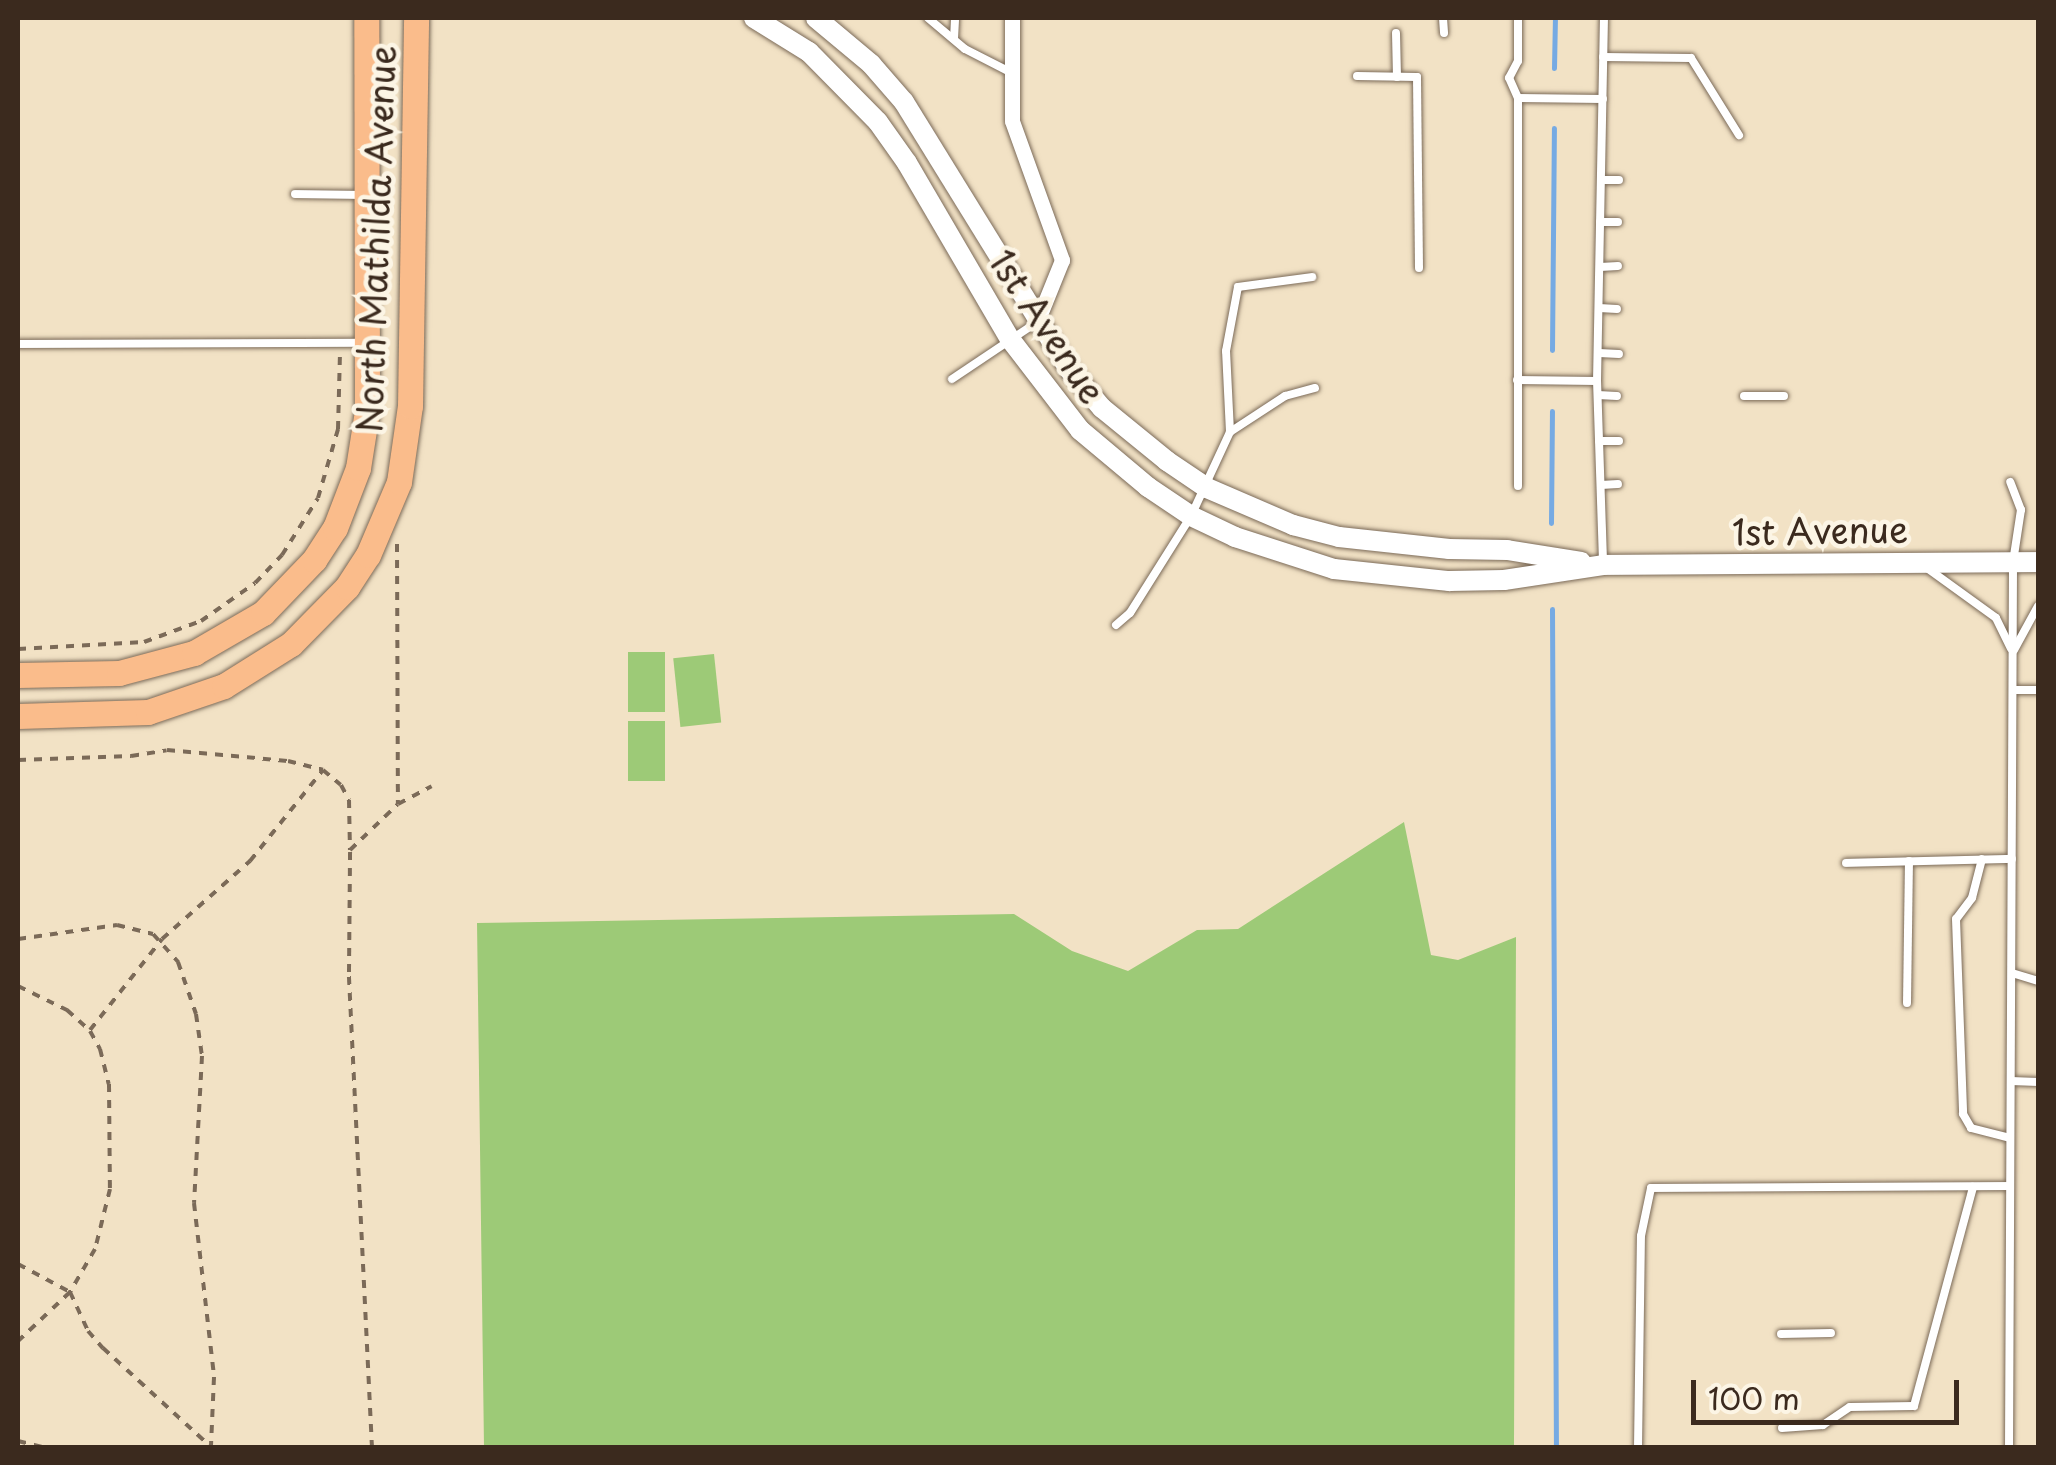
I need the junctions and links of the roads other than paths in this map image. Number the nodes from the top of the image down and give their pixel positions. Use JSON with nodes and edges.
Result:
{"nodes":[{"id":1,"x":366,"y":18,"type":"edge"},
{"id":2,"x":416,"y":18,"type":"edge"},
{"id":3,"x":816,"y":18,"type":"edge"},
{"id":4,"x":928,"y":18,"type":"edge"},
{"id":5,"x":955,"y":18,"type":"edge"},
{"id":6,"x":1012,"y":18,"type":"edge"},
{"id":7,"x":1444,"y":18,"type":"edge"},
{"id":8,"x":1518,"y":18,"type":"edge"},
{"id":9,"x":1604,"y":18,"type":"edge"},
{"id":10,"x":765,"y":20,"type":"edge"},
{"id":11,"x":1396,"y":33,"type":"dead end"},
{"id":12,"x":1444,"y":33,"type":"dead end"},
{"id":13,"x":954,"y":39,"type":"junction"},
{"id":14,"x":1603,"y":57,"type":"junction"},
{"id":15,"x":1012,"y":73,"type":"junction"},
{"id":16,"x":1357,"y":76,"type":"dead end"},
{"id":17,"x":1397,"y":77,"type":"junction"},
{"id":18,"x":1518,"y":98,"type":"junction"},
{"id":19,"x":1603,"y":99,"type":"junction"},
{"id":20,"x":1602,"y":130,"type":"junction"},
{"id":21,"x":1614,"y":131,"type":"dead end"},
{"id":22,"x":1739,"y":135,"type":"dead end"},
{"id":23,"x":1601,"y":180,"type":"junction"},
{"id":24,"x":1619,"y":180,"type":"dead end"},
{"id":25,"x":295,"y":194,"type":"dead end"},
{"id":26,"x":366,"y":194,"type":"junction"},
{"id":27,"x":1600,"y":222,"type":"junction"},
{"id":28,"x":1618,"y":222,"type":"dead end"},
{"id":29,"x":1618,"y":266,"type":"dead end"},
{"id":30,"x":1600,"y":267,"type":"junction"},
{"id":31,"x":1418,"y":268,"type":"dead end"},
{"id":32,"x":1312,"y":277,"type":"dead end"},
{"id":33,"x":1599,"y":308,"type":"junction"},
{"id":34,"x":1616,"y":308,"type":"dead end"},
{"id":35,"x":1037,"y":322,"type":"junction"},
{"id":36,"x":1010,"y":338,"type":"junction"},
{"id":37,"x":369,"y":343,"type":"junction"},
{"id":38,"x":18,"y":344,"type":"edge"},
{"id":39,"x":1599,"y":354,"type":"junction"},
{"id":40,"x":1619,"y":354,"type":"dead end"},
{"id":41,"x":952,"y":379,"type":"dead end"},
{"id":42,"x":1517,"y":380,"type":"junction"},
{"id":43,"x":1596,"y":381,"type":"junction"},
{"id":44,"x":1315,"y":388,"type":"dead end"},
{"id":45,"x":1598,"y":395,"type":"junction"},
{"id":46,"x":1617,"y":396,"type":"dead end"},
{"id":47,"x":1744,"y":396,"type":"dead end"},
{"id":48,"x":1784,"y":396,"type":"dead end"},
{"id":49,"x":1230,"y":432,"type":"junction"},
{"id":50,"x":1599,"y":441,"type":"junction"},
{"id":51,"x":1619,"y":441,"type":"dead end"},
{"id":52,"x":2010,"y":482,"type":"dead end"},
{"id":53,"x":1601,"y":484,"type":"junction"},
{"id":54,"x":1618,"y":484,"type":"dead end"},
{"id":55,"x":1518,"y":486,"type":"dead end"},
{"id":56,"x":1207,"y":488,"type":"junction"},
{"id":57,"x":1191,"y":516,"type":"junction"},
{"id":58,"x":1918,"y":562,"type":"junction"},
{"id":59,"x":2013,"y":562,"type":"junction"},
{"id":60,"x":2038,"y":562,"type":"edge"},
{"id":61,"x":1603,"y":565,"type":"junction"},
{"id":62,"x":2038,"y":606,"type":"edge"},
{"id":63,"x":1116,"y":625,"type":"dead end"},
{"id":64,"x":2013,"y":654,"type":"junction"},
{"id":65,"x":18,"y":675,"type":"edge"},
{"id":66,"x":2013,"y":690,"type":"junction"},
{"id":67,"x":2038,"y":690,"type":"edge"},
{"id":68,"x":18,"y":716,"type":"edge"},
{"id":69,"x":2012,"y":858,"type":"junction"},
{"id":70,"x":1982,"y":859,"type":"junction"},
{"id":71,"x":1909,"y":861,"type":"junction"},
{"id":72,"x":1846,"y":863,"type":"dead end"},
{"id":73,"x":2012,"y":973,"type":"junction"},
{"id":74,"x":2038,"y":981,"type":"edge"},
{"id":75,"x":1907,"y":1003,"type":"dead end"},
{"id":76,"x":2011,"y":1081,"type":"junction"},
{"id":77,"x":2038,"y":1082,"type":"edge"},
{"id":78,"x":2010,"y":1138,"type":"junction"},
{"id":79,"x":1973,"y":1186,"type":"junction"},
{"id":80,"x":2009,"y":1186,"type":"junction"},
{"id":81,"x":1832,"y":1332,"type":"dead end"},
{"id":82,"x":1780,"y":1334,"type":"dead end"},
{"id":83,"x":1782,"y":1428,"type":"dead end"},
{"id":84,"x":1638,"y":1448,"type":"edge"},
{"id":85,"x":2009,"y":1448,"type":"edge"}],
"edges":[{"from":1,"to":26,"type":"main road","name":"North Mathilda Avenue"},
{"from":2,"to":68,"type":"main road","name":"North Mathilda Avenue"},
{"from":3,"to":35,"type":"street","name":"1st Avenue"},
{"from":4,"to":13,"type":"lane"},
{"from":5,"to":13,"type":"lane"},
{"from":6,"to":15,"type":"street"},
{"from":7,"to":12,"type":"lane"},
{"from":8,"to":18,"type":"lane"},
{"from":9,"to":14,"type":"lane"},
{"from":10,"to":36,"type":"street","name":"1st Avenue"},
{"from":11,"to":17,"type":"lane"},
{"from":13,"to":15,"type":"lane"},
{"from":14,"to":19,"type":"lane"},
{"from":14,"to":22,"type":"lane"},
{"from":15,"to":35,"type":"street"},
{"from":16,"to":17,"type":"lane"},
{"from":17,"to":31,"type":"lane"},
{"from":18,"to":19,"type":"lane"},
{"from":18,"to":42,"type":"lane"},
{"from":19,"to":20,"type":"lane"},
{"from":20,"to":21,"type":"lane"},
{"from":20,"to":23,"type":"lane"},
{"from":23,"to":24,"type":"lane"},
{"from":23,"to":27,"type":"lane"},
{"from":25,"to":26,"type":"lane"},
{"from":26,"to":37,"type":"main road","name":"North Mathilda Avenue"},
{"from":27,"to":28,"type":"lane"},
{"from":27,"to":30,"type":"lane"},
{"from":29,"to":30,"type":"lane"},
{"from":30,"to":33,"type":"lane"},
{"from":32,"to":49,"type":"lane"},
{"from":33,"to":34,"type":"lane"},
{"from":33,"to":39,"type":"lane"},
{"from":35,"to":36,"type":"lane"},
{"from":35,"to":56,"type":"street","name":"1st Avenue"},
{"from":36,"to":41,"type":"lane"},
{"from":36,"to":57,"type":"street","name":"1st Avenue"},
{"from":37,"to":38,"type":"lane"},
{"from":37,"to":65,"type":"main road","name":"North Mathilda Avenue"},
{"from":39,"to":40,"type":"lane"},
{"from":39,"to":43,"type":"lane"},
{"from":42,"to":43,"type":"lane"},
{"from":42,"to":55,"type":"lane"},
{"from":43,"to":45,"type":"lane"},
{"from":44,"to":49,"type":"lane"},
{"from":45,"to":46,"type":"lane"},
{"from":45,"to":50,"type":"lane"},
{"from":47,"to":48,"type":"lane"},
{"from":49,"to":56,"type":"lane"},
{"from":50,"to":51,"type":"lane"},
{"from":50,"to":53,"type":"lane"},
{"from":52,"to":59,"type":"lane"},
{"from":53,"to":54,"type":"lane"},
{"from":53,"to":61,"type":"lane"},
{"from":56,"to":57,"type":"lane"},
{"from":56,"to":61,"type":"street","name":"1st Avenue"},
{"from":57,"to":61,"type":"street","name":"1st Avenue"},
{"from":57,"to":63,"type":"lane"},
{"from":58,"to":59,"type":"street","name":"1st Avenue"},
{"from":58,"to":61,"type":"street","name":"1st Avenue"},
{"from":58,"to":64,"type":"lane"},
{"from":59,"to":60,"type":"street","name":"1st Avenue"},
{"from":59,"to":64,"type":"lane"},
{"from":62,"to":64,"type":"lane"},
{"from":64,"to":66,"type":"lane"},
{"from":66,"to":67,"type":"lane"},
{"from":66,"to":69,"type":"lane"},
{"from":69,"to":70,"type":"lane"},
{"from":69,"to":73,"type":"lane"},
{"from":70,"to":71,"type":"lane"},
{"from":70,"to":78,"type":"lane"},
{"from":71,"to":72,"type":"lane"},
{"from":71,"to":75,"type":"lane"},
{"from":73,"to":74,"type":"lane"},
{"from":73,"to":76,"type":"lane"},
{"from":76,"to":77,"type":"lane"},
{"from":76,"to":78,"type":"lane"},
{"from":78,"to":80,"type":"lane"},
{"from":79,"to":80,"type":"lane"},
{"from":79,"to":83,"type":"lane"},
{"from":79,"to":84,"type":"lane"},
{"from":80,"to":85,"type":"lane"},
{"from":81,"to":82,"type":"lane"}]}
